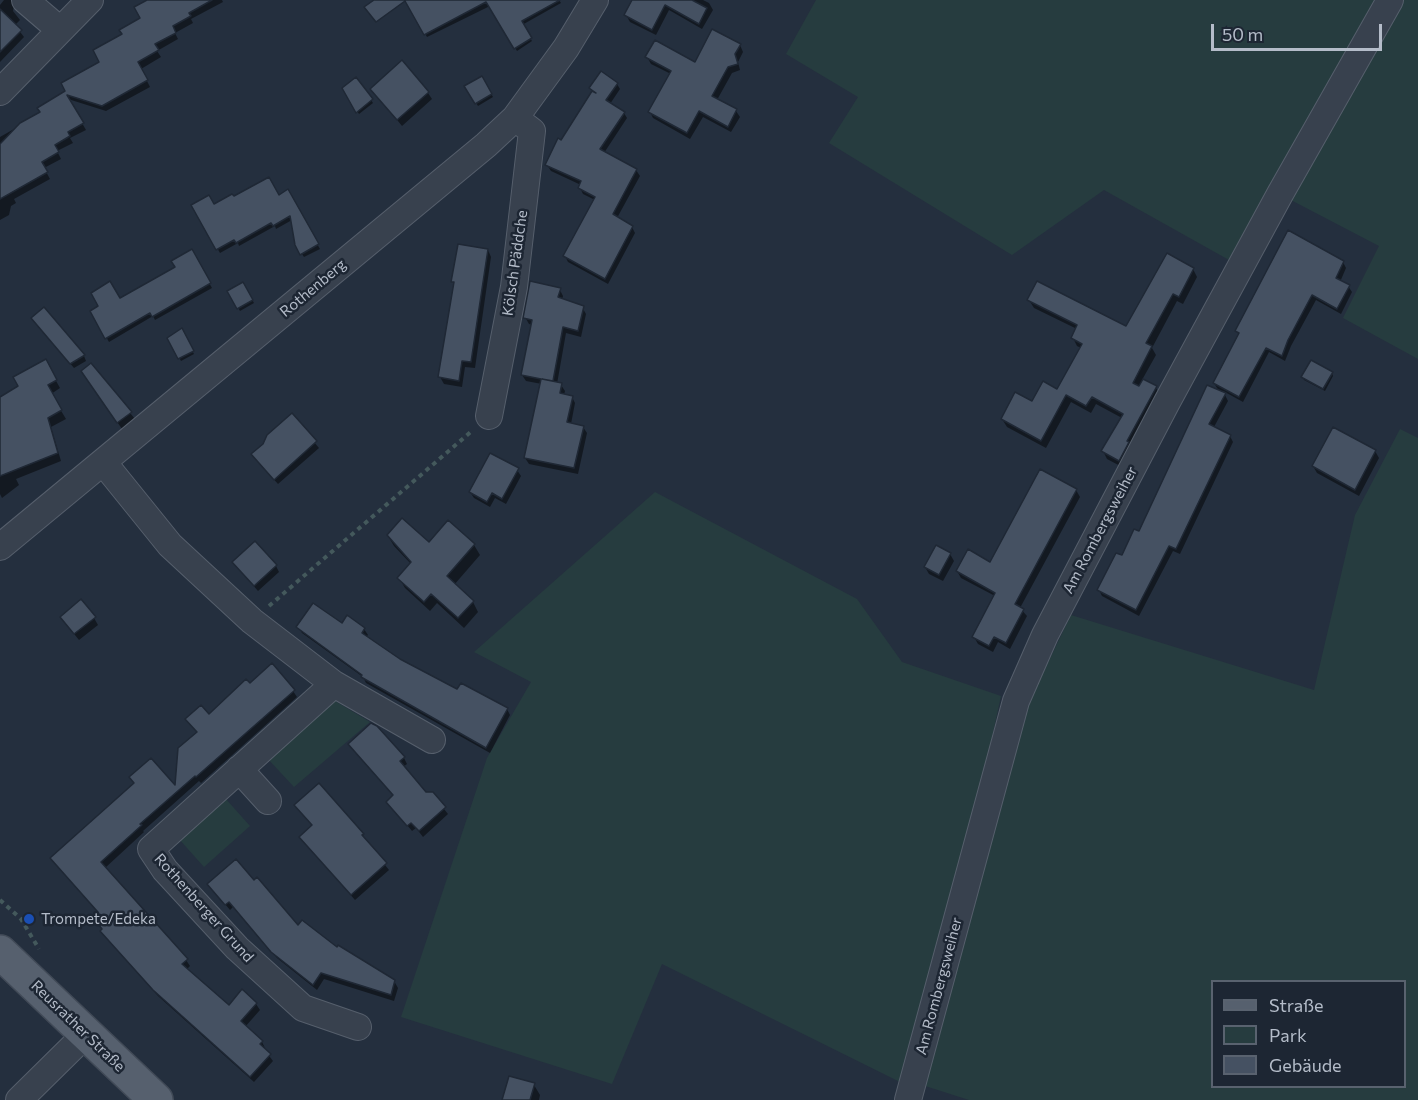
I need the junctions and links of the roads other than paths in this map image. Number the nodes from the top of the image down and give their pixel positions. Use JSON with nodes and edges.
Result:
{"nodes":[{"id":1,"x":25,"y":0,"type":"edge"},
{"id":2,"x":90,"y":0,"type":"edge"},
{"id":3,"x":595,"y":0,"type":"edge"},
{"id":4,"x":1390,"y":0,"type":"edge"},
{"id":5,"x":60,"y":30,"type":"junction"},
{"id":6,"x":0,"y":92,"type":"edge"},
{"id":7,"x":515,"y":118,"type":"junction"},
{"id":8,"x":489,"y":416,"type":"road end"},
{"id":9,"x":103,"y":462,"type":"junction"},
{"id":10,"x":0,"y":547,"type":"edge"},
{"id":11,"x":334,"y":684,"type":"junction"},
{"id":12,"x":432,"y":740,"type":"dead end"},
{"id":13,"x":239,"y":769,"type":"junction"},
{"id":14,"x":267,"y":801,"type":"dead end"},
{"id":15,"x":0,"y":952,"type":"edge"},
{"id":16,"x":358,"y":1027,"type":"dead end"},
{"id":17,"x":86,"y":1034,"type":"junction"},
{"id":18,"x":19,"y":1100,"type":"edge"},
{"id":19,"x":156,"y":1100,"type":"edge"},
{"id":20,"x":908,"y":1100,"type":"edge"}],
"edges":[{"from":1,"to":5,"type":"street"},
{"from":2,"to":5,"type":"street"},
{"from":3,"to":7,"type":"street","name":"Rothenberg"},
{"from":4,"to":20,"type":"street","name":"Am Rombergsweiher"},
{"from":5,"to":6,"type":"street"},
{"from":7,"to":8,"type":"street","name":"Kölsch Päddche"},
{"from":7,"to":9,"type":"street","name":"Rothenberg"},
{"from":9,"to":10,"type":"street","name":"Rothenberg"},
{"from":9,"to":11,"type":"street"},
{"from":11,"to":12,"type":"street"},
{"from":11,"to":13,"type":"street","name":"Rothenberger Grund"},
{"from":13,"to":14,"type":"street"},
{"from":13,"to":16,"type":"street","name":"Rothenberger Grund"},
{"from":15,"to":17,"type":"main road","name":"Reusrather Straße"},
{"from":17,"to":18,"type":"street"},
{"from":17,"to":19,"type":"main road","name":"Reusrather Straße"}]}
